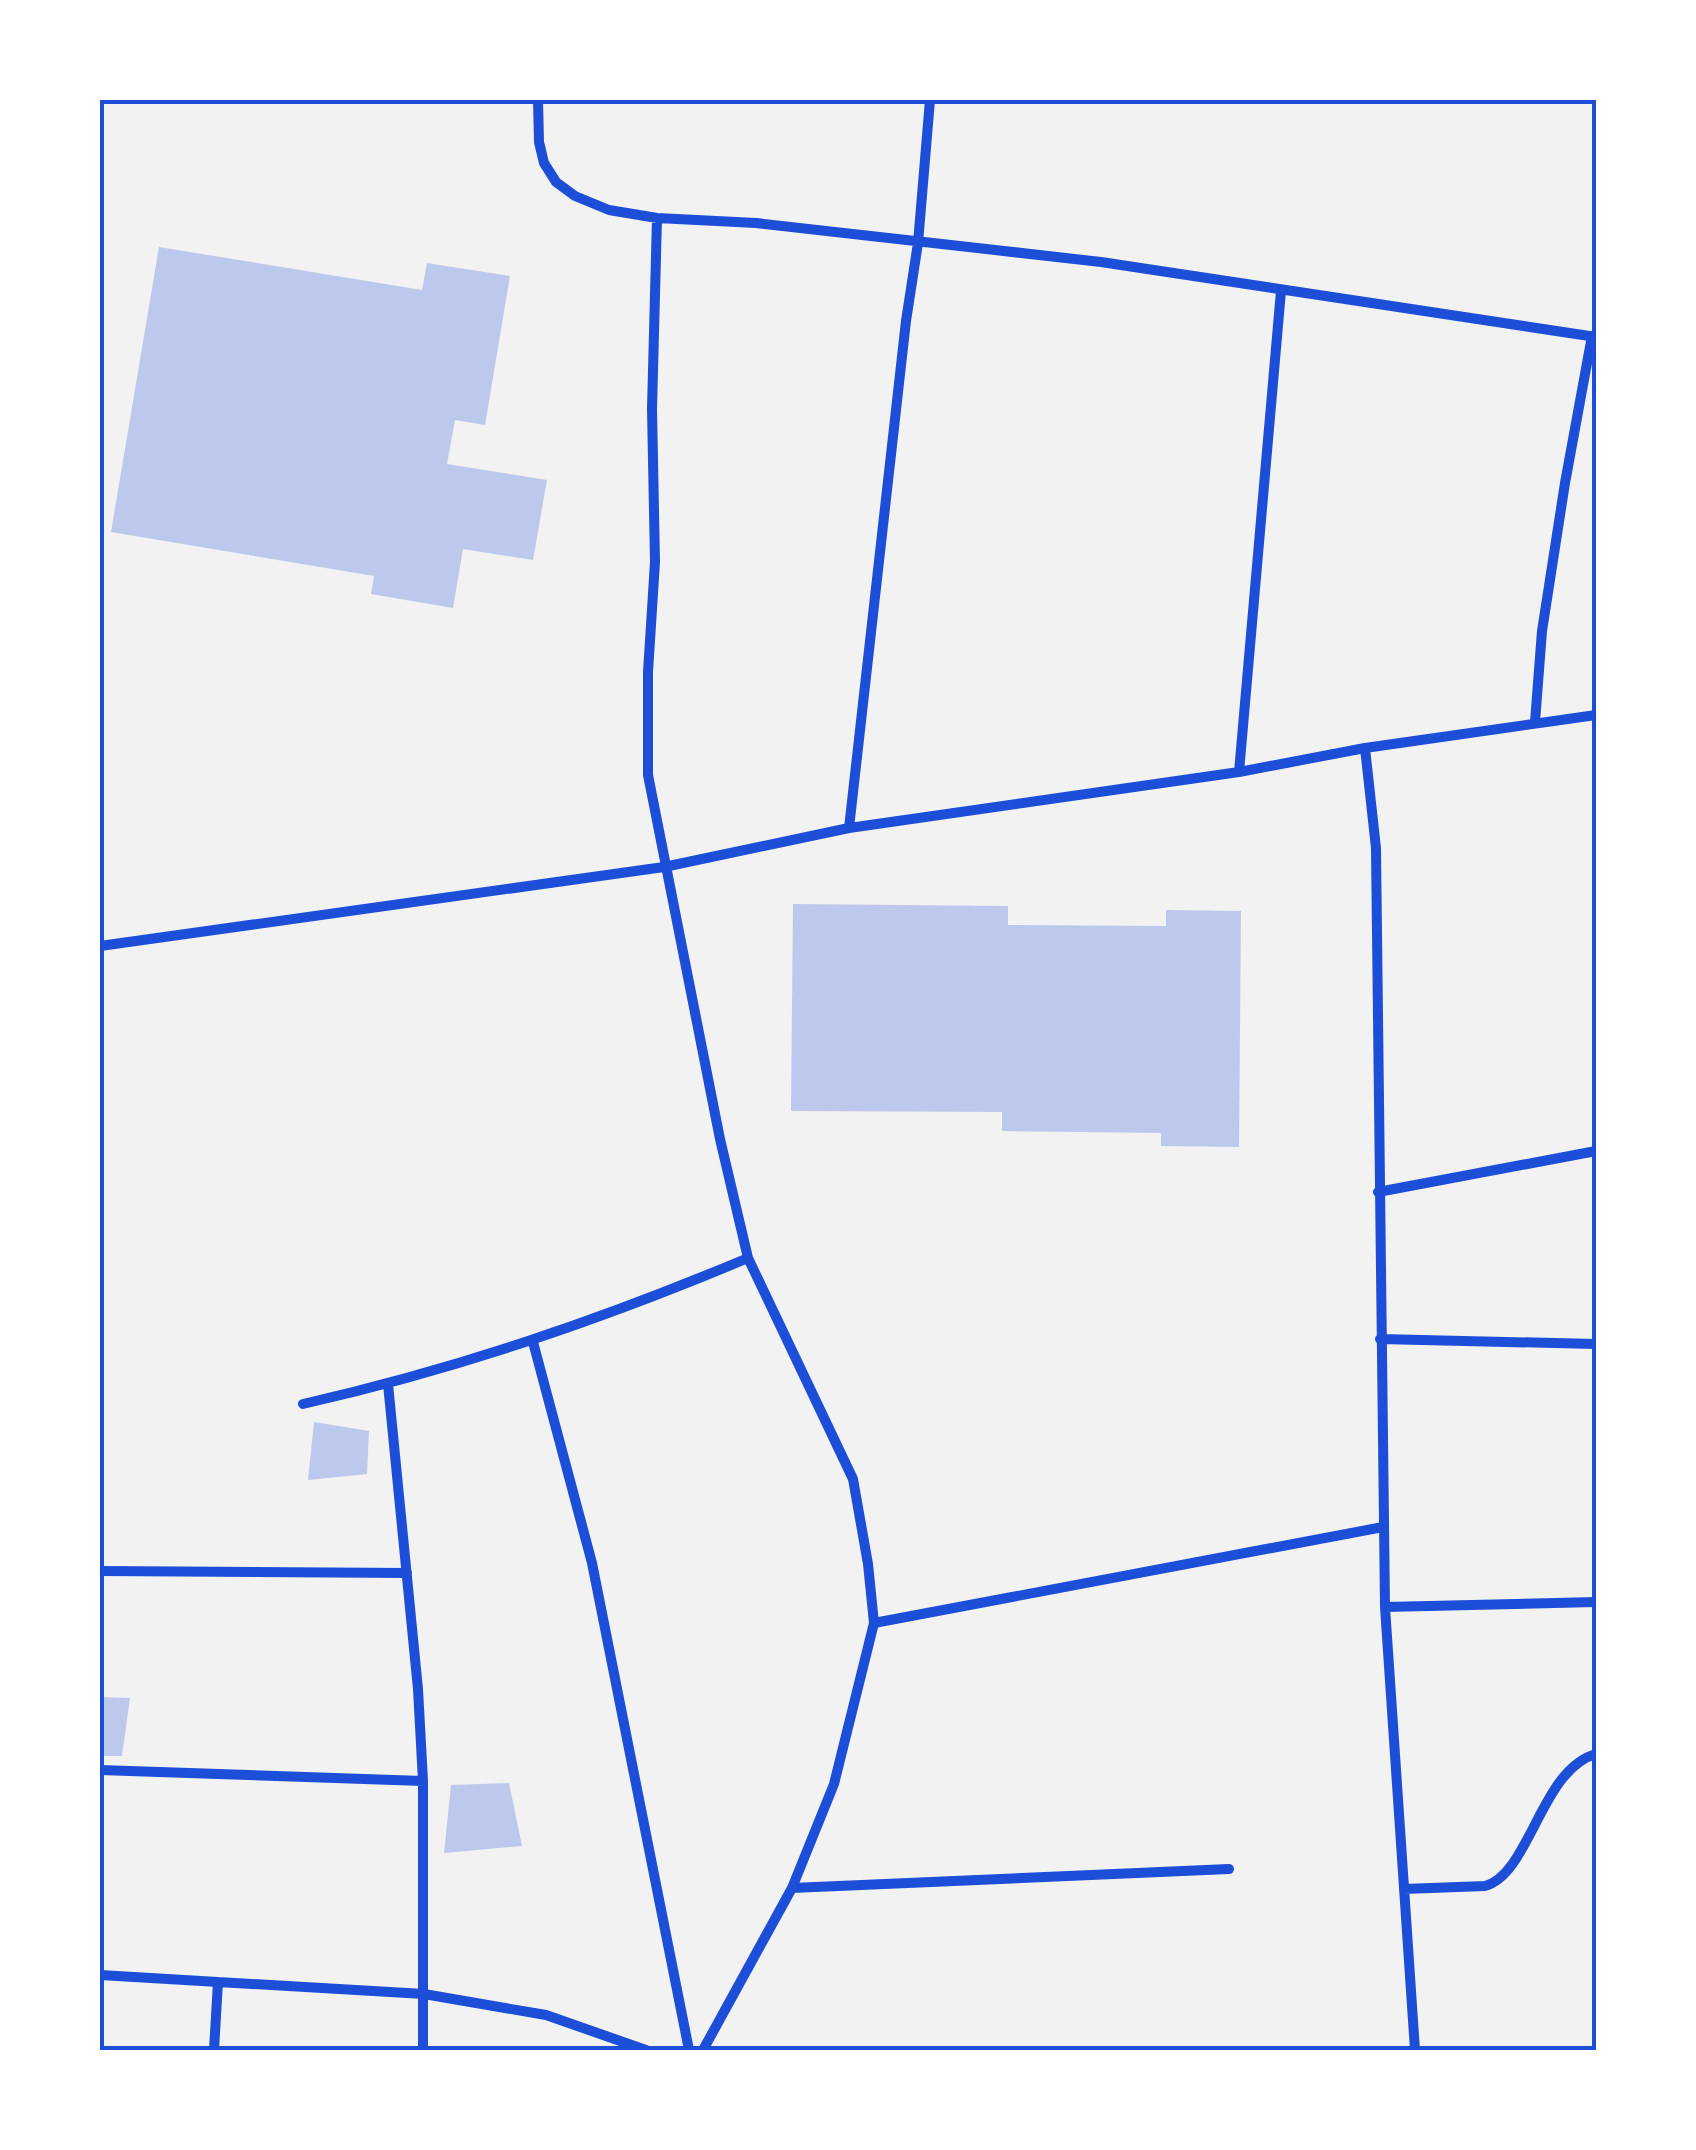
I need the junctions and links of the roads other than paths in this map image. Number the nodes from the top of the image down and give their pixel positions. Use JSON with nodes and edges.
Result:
{"nodes":[{"id":1,"x":538,"y":100,"type":"edge"},
{"id":2,"x":930,"y":100,"type":"edge"},
{"id":3,"x":657,"y":218,"type":"junction"},
{"id":4,"x":918,"y":243,"type":"junction"},
{"id":5,"x":1282,"y":291,"type":"junction"},
{"id":6,"x":1594,"y":337,"type":"edge"},
{"id":7,"x":1596,"y":715,"type":"edge"},
{"id":8,"x":1535,"y":722,"type":"junction"},
{"id":9,"x":1365,"y":748,"type":"junction"},
{"id":10,"x":1239,"y":772,"type":"junction"},
{"id":11,"x":850,"y":828,"type":"junction"},
{"id":12,"x":664,"y":866,"type":"junction"},
{"id":13,"x":100,"y":946,"type":"edge"},
{"id":14,"x":1596,"y":1150,"type":"edge"},
{"id":15,"x":1378,"y":1192,"type":"junction"},
{"id":16,"x":748,"y":1258,"type":"junction"},
{"id":17,"x":1380,"y":1339,"type":"junction"},
{"id":18,"x":533,"y":1342,"type":"junction"},
{"id":19,"x":1596,"y":1344,"type":"edge"},
{"id":20,"x":388,"y":1384,"type":"junction"},
{"id":21,"x":303,"y":1404,"type":"dead end"},
{"id":22,"x":1383,"y":1528,"type":"junction"},
{"id":23,"x":100,"y":1571,"type":"edge"},
{"id":24,"x":407,"y":1573,"type":"junction"},
{"id":25,"x":1596,"y":1602,"type":"edge"},
{"id":26,"x":1385,"y":1607,"type":"junction"},
{"id":27,"x":874,"y":1623,"type":"junction"},
{"id":28,"x":1596,"y":1754,"type":"edge"},
{"id":29,"x":100,"y":1770,"type":"edge"},
{"id":30,"x":423,"y":1782,"type":"junction"},
{"id":31,"x":1229,"y":1869,"type":"dead end"},
{"id":32,"x":792,"y":1888,"type":"junction"},
{"id":33,"x":1404,"y":1889,"type":"junction"},
{"id":34,"x":100,"y":1975,"type":"edge"},
{"id":35,"x":218,"y":1982,"type":"junction"},
{"id":36,"x":424,"y":1994,"type":"junction"},
{"id":37,"x":624,"y":2046,"type":"edge"},
{"id":38,"x":214,"y":2050,"type":"edge"},
{"id":39,"x":423,"y":2050,"type":"edge"},
{"id":40,"x":646,"y":2050,"type":"edge"},
{"id":41,"x":690,"y":2050,"type":"edge"},
{"id":42,"x":703,"y":2050,"type":"edge"},
{"id":43,"x":1415,"y":2050,"type":"edge"}],
"edges":[{"from":1,"to":3,"type":"street"},
{"from":2,"to":4,"type":"street"},
{"from":3,"to":4,"type":"street"},
{"from":3,"to":12,"type":"street"},
{"from":4,"to":5,"type":"street"},
{"from":4,"to":11,"type":"street"},
{"from":5,"to":6,"type":"street"},
{"from":5,"to":10,"type":"street"},
{"from":6,"to":8,"type":"street"},
{"from":7,"to":8,"type":"street"},
{"from":8,"to":9,"type":"street"},
{"from":9,"to":10,"type":"street"},
{"from":9,"to":15,"type":"street"},
{"from":10,"to":11,"type":"street"},
{"from":11,"to":12,"type":"street"},
{"from":12,"to":13,"type":"street"},
{"from":12,"to":16,"type":"street"},
{"from":14,"to":15,"type":"street"},
{"from":15,"to":17,"type":"street"},
{"from":16,"to":18,"type":"street"},
{"from":16,"to":27,"type":"street"},
{"from":17,"to":19,"type":"street"},
{"from":17,"to":22,"type":"street"},
{"from":18,"to":20,"type":"street"},
{"from":18,"to":41,"type":"street"},
{"from":20,"to":21,"type":"street"},
{"from":20,"to":24,"type":"street"},
{"from":22,"to":26,"type":"street"},
{"from":22,"to":27,"type":"street"},
{"from":23,"to":24,"type":"street"},
{"from":24,"to":30,"type":"street"},
{"from":25,"to":26,"type":"street"},
{"from":26,"to":33,"type":"street"},
{"from":27,"to":32,"type":"street"},
{"from":28,"to":33,"type":"street"},
{"from":29,"to":30,"type":"street"},
{"from":30,"to":36,"type":"street"},
{"from":31,"to":32,"type":"street"},
{"from":32,"to":42,"type":"street"},
{"from":33,"to":43,"type":"street"},
{"from":34,"to":35,"type":"street"},
{"from":35,"to":36,"type":"street"},
{"from":35,"to":38,"type":"street"},
{"from":36,"to":37,"type":"street"},
{"from":36,"to":39,"type":"street"},
{"from":37,"to":40,"type":"street"}]}
